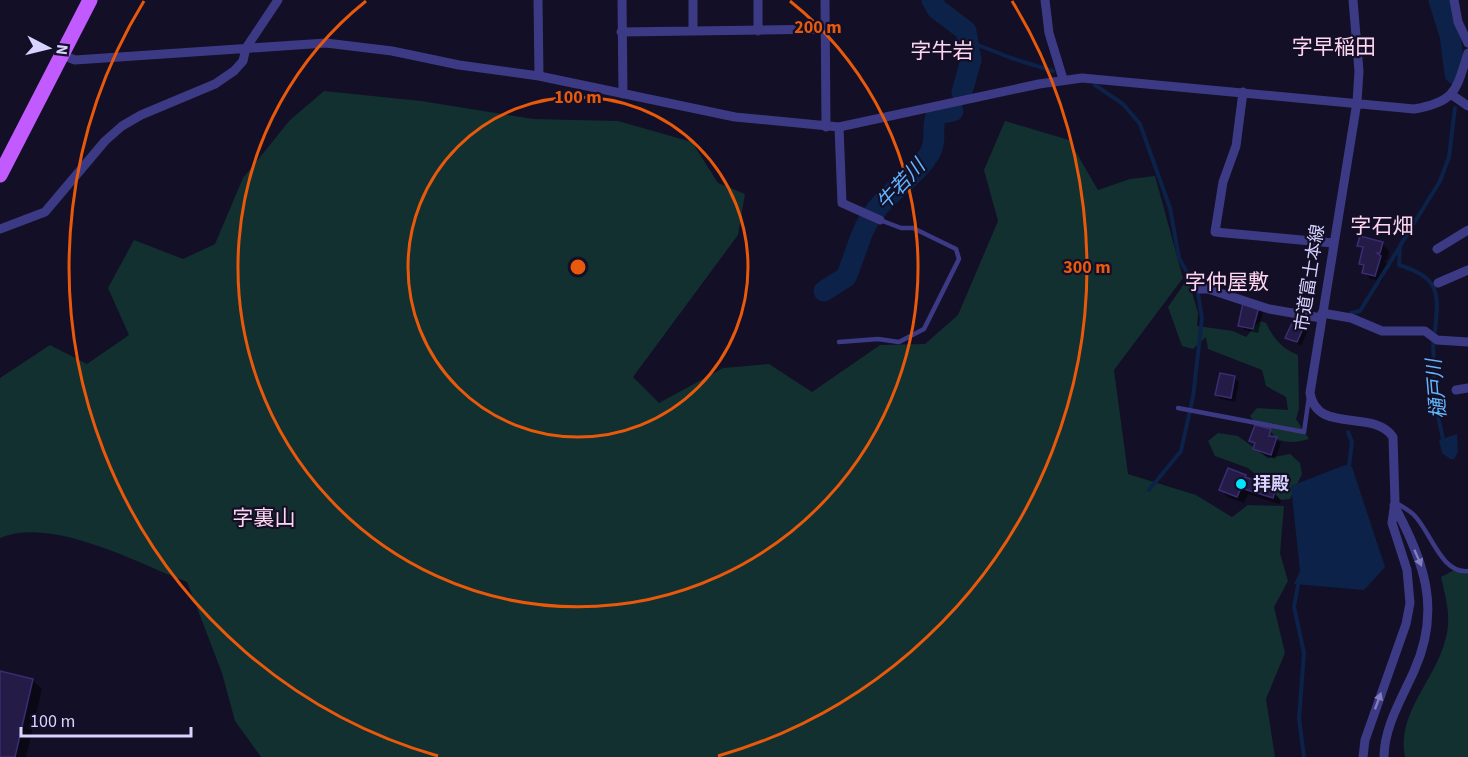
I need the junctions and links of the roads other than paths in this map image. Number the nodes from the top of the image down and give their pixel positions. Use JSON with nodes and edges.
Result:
{"nodes":[{"id":1,"x":90,"y":0,"type":"edge"},
{"id":2,"x":278,"y":0,"type":"edge"},
{"id":3,"x":538,"y":0,"type":"edge"},
{"id":4,"x":622,"y":0,"type":"edge"},
{"id":5,"x":693,"y":0,"type":"edge"},
{"id":6,"x":758,"y":0,"type":"edge"},
{"id":7,"x":825,"y":0,"type":"edge"},
{"id":8,"x":1046,"y":0,"type":"edge"},
{"id":9,"x":1353,"y":0,"type":"edge"},
{"id":10,"x":1454,"y":0,"type":"edge"},
{"id":11,"x":826,"y":29,"type":"junction"},
{"id":12,"x":693,"y":31,"type":"junction"},
{"id":13,"x":758,"y":31,"type":"junction"},
{"id":14,"x":621,"y":32,"type":"junction"},
{"id":15,"x":1468,"y":43,"type":"edge"},
{"id":16,"x":246,"y":48,"type":"junction"},
{"id":17,"x":1468,"y":53,"type":"edge"},
{"id":18,"x":62,"y":54,"type":"junction"},
{"id":19,"x":539,"y":76,"type":"junction"},
{"id":20,"x":1063,"y":79,"type":"junction"},
{"id":21,"x":1242,"y":92,"type":"junction"},
{"id":22,"x":623,"y":94,"type":"junction"},
{"id":23,"x":1452,"y":95,"type":"junction"},
{"id":24,"x":1357,"y":102,"type":"junction"},
{"id":25,"x":1468,"y":106,"type":"edge"},
{"id":26,"x":826,"y":127,"type":"junction"},
{"id":27,"x":839,"y":127,"type":"junction"},
{"id":28,"x":0,"y":175,"type":"edge"},
{"id":29,"x":880,"y":220,"type":"joint"},
{"id":30,"x":0,"y":229,"type":"edge"},
{"id":31,"x":1468,"y":230,"type":"edge"},
{"id":32,"x":1333,"y":243,"type":"junction"},
{"id":33,"x":1437,"y":249,"type":"dead end"},
{"id":34,"x":1468,"y":270,"type":"edge"},
{"id":35,"x":1438,"y":283,"type":"dead end"},
{"id":36,"x":1200,"y":289,"type":"dead end"},
{"id":37,"x":1321,"y":316,"type":"junction"},
{"id":38,"x":839,"y":342,"type":"dead end"},
{"id":39,"x":1468,"y":342,"type":"edge"},
{"id":40,"x":1310,"y":388,"type":"junction"},
{"id":41,"x":1468,"y":388,"type":"edge"},
{"id":42,"x":1456,"y":390,"type":"dead end"},
{"id":43,"x":1178,"y":408,"type":"dead end"},
{"id":44,"x":1395,"y":503,"type":"junction"},
{"id":45,"x":1468,"y":571,"type":"edge"},
{"id":46,"x":1363,"y":757,"type":"edge"},
{"id":47,"x":1384,"y":757,"type":"edge"}],
"edges":[{"from":1,"to":18,"type":"main road"},
{"from":2,"to":16,"type":"street"},
{"from":3,"to":19,"type":"street"},
{"from":4,"to":14,"type":"street"},
{"from":5,"to":12,"type":"street"},
{"from":6,"to":13,"type":"street"},
{"from":7,"to":11,"type":"street"},
{"from":8,"to":20,"type":"street"},
{"from":9,"to":24,"type":"street","name":"市道富士本線"},
{"from":10,"to":15,"type":"street"},
{"from":11,"to":13,"type":"street"},
{"from":11,"to":26,"type":"street"},
{"from":12,"to":13,"type":"street"},
{"from":12,"to":14,"type":"street"},
{"from":14,"to":22,"type":"street"},
{"from":16,"to":18,"type":"street"},
{"from":16,"to":19,"type":"street"},
{"from":16,"to":30,"type":"street"},
{"from":17,"to":23,"type":"street"},
{"from":18,"to":28,"type":"main road"},
{"from":19,"to":22,"type":"street"},
{"from":20,"to":21,"type":"street"},
{"from":20,"to":27,"type":"street"},
{"from":21,"to":24,"type":"street"},
{"from":21,"to":32,"type":"street"},
{"from":22,"to":26,"type":"street"},
{"from":23,"to":24,"type":"street"},
{"from":23,"to":25,"type":"street"},
{"from":24,"to":32,"type":"street","name":"市道富士本線"},
{"from":26,"to":27,"type":"street"},
{"from":27,"to":29,"type":"street"},
{"from":29,"to":38,"type":"lane"},
{"from":31,"to":33,"type":"street"},
{"from":32,"to":37,"type":"street","name":"市道富士本線"},
{"from":34,"to":35,"type":"street"},
{"from":36,"to":37,"type":"street"},
{"from":37,"to":39,"type":"street"},
{"from":37,"to":40,"type":"street","name":"市道富士本線"},
{"from":40,"to":43,"type":"lane"},
{"from":40,"to":44,"type":"street"},
{"from":41,"to":42,"type":"street"},
{"from":44,"to":45,"type":"lane"},
{"from":46,"to":44,"type":"street","one_way":true},
{"from":44,"to":47,"type":"street","one_way":true}]}
